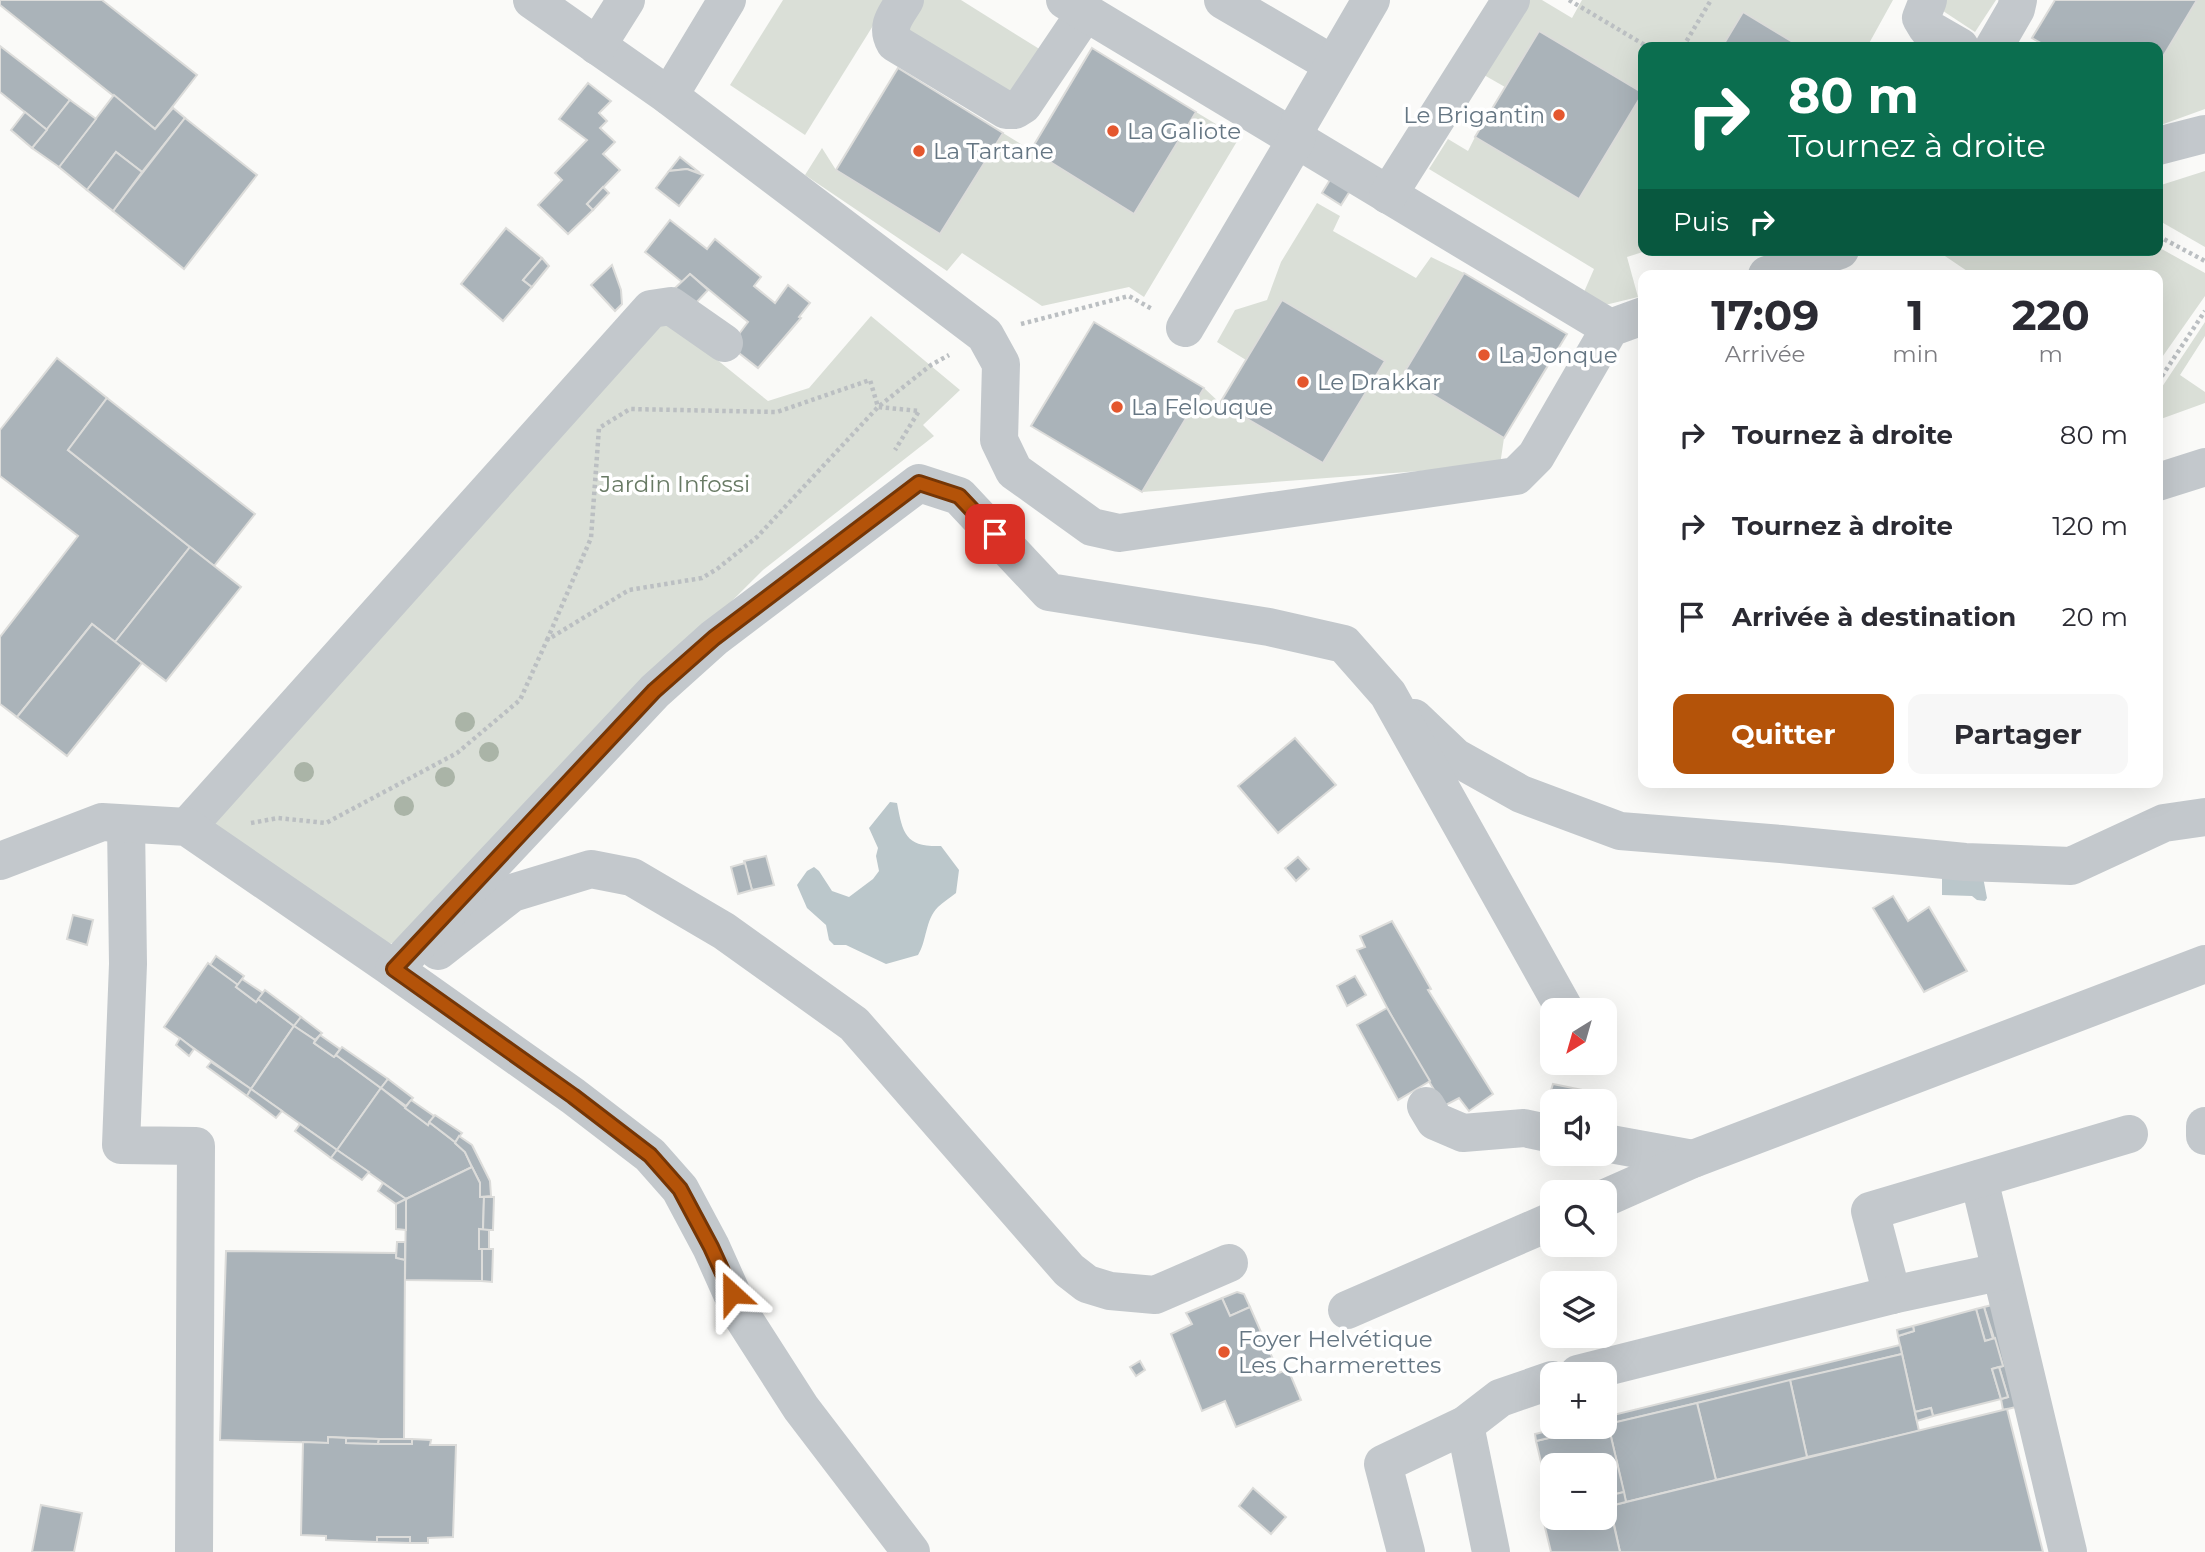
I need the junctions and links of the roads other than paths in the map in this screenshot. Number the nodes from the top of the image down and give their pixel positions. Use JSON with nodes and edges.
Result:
{"nodes":[{"id":1,"x":532,"y":0,"type":"edge"},
{"id":2,"x":626,"y":0,"type":"edge"},
{"id":3,"x":727,"y":0,"type":"edge"},
{"id":4,"x":905,"y":0,"type":"edge"},
{"id":5,"x":1223,"y":0,"type":"edge"},
{"id":6,"x":1371,"y":0,"type":"edge"},
{"id":7,"x":1511,"y":0,"type":"edge"},
{"id":8,"x":1928,"y":0,"type":"edge"},
{"id":9,"x":2018,"y":0,"type":"edge"},
{"id":10,"x":1075,"y":6,"type":"edge"},
{"id":11,"x":1951,"y":42,"type":"edge"},
{"id":12,"x":1997,"y":42,"type":"edge"},
{"id":13,"x":597,"y":46,"type":"junction"},
{"id":14,"x":1332,"y":64,"type":"junction"},
{"id":15,"x":669,"y":96,"type":"junction"},
{"id":16,"x":2205,"y":134,"type":"edge"},
{"id":17,"x":1296,"y":141,"type":"junction"},
{"id":18,"x":2163,"y":145,"type":"edge"},
{"id":19,"x":1388,"y":195,"type":"junction"},
{"id":20,"x":1822,"y":256,"type":"edge"},
{"id":21,"x":1782,"y":270,"type":"edge"},
{"id":22,"x":1627,"y":322,"type":"edge"},
{"id":23,"x":1185,"y":328,"type":"road end"},
{"id":24,"x":724,"y":343,"type":"dead end"},
{"id":25,"x":2205,"y":467,"type":"edge"},
{"id":26,"x":2163,"y":480,"type":"edge"},
{"id":27,"x":1388,"y":694,"type":"junction"},
{"id":28,"x":2205,"y":817,"type":"edge"},
{"id":29,"x":126,"y":824,"type":"junction"},
{"id":30,"x":198,"y":835,"type":"junction"},
{"id":31,"x":0,"y":861,"type":"edge"},
{"id":32,"x":2205,"y":964,"type":"edge"},
{"id":33,"x":406,"y":979,"type":"junction"},
{"id":34,"x":1558,"y":998,"type":"edge"},
{"id":35,"x":1426,"y":1106,"type":"dead end"},
{"id":36,"x":2205,"y":1126,"type":"edge"},
{"id":37,"x":1540,"y":1131,"type":"edge"},
{"id":38,"x":2129,"y":1134,"type":"dead end"},
{"id":39,"x":2205,"y":1136,"type":"edge"},
{"id":40,"x":1617,"y":1145,"type":"edge"},
{"id":41,"x":1693,"y":1159,"type":"junction"},
{"id":42,"x":1979,"y":1180,"type":"junction"},
{"id":43,"x":1617,"y":1193,"type":"edge"},
{"id":44,"x":1540,"y":1225,"type":"edge"},
{"id":45,"x":1230,"y":1262,"type":"dead end"},
{"id":46,"x":1999,"y":1272,"type":"junction"},
{"id":47,"x":1892,"y":1295,"type":"junction"},
{"id":48,"x":1347,"y":1310,"type":"dead end"},
{"id":49,"x":1617,"y":1364,"type":"edge"},
{"id":50,"x":1540,"y":1384,"type":"edge"},
{"id":51,"x":1465,"y":1424,"type":"junction"},
{"id":52,"x":194,"y":1552,"type":"edge"},
{"id":53,"x":911,"y":1552,"type":"edge"},
{"id":54,"x":1406,"y":1552,"type":"edge"},
{"id":55,"x":1491,"y":1552,"type":"edge"},
{"id":56,"x":2068,"y":1552,"type":"edge"}],
"edges":[{"from":1,"to":13,"type":"street"},
{"from":2,"to":13,"type":"street"},
{"from":3,"to":15,"type":"street"},
{"from":4,"to":10,"type":"street"},
{"from":5,"to":14,"type":"street"},
{"from":6,"to":14,"type":"street"},
{"from":7,"to":19,"type":"street"},
{"from":8,"to":11,"type":"street"},
{"from":9,"to":12,"type":"street"},
{"from":10,"to":17,"type":"street"},
{"from":13,"to":15,"type":"street"},
{"from":14,"to":17,"type":"street"},
{"from":15,"to":22,"type":"street"},
{"from":16,"to":18,"type":"street"},
{"from":17,"to":19,"type":"street"},
{"from":17,"to":23,"type":"street"},
{"from":19,"to":22,"type":"street"},
{"from":20,"to":21,"type":"street"},
{"from":24,"to":30,"type":"street"},
{"from":25,"to":26,"type":"street"},
{"from":27,"to":28,"type":"street"},
{"from":27,"to":33,"type":"street"},
{"from":27,"to":34,"type":"street"},
{"from":29,"to":30,"type":"street"},
{"from":29,"to":31,"type":"street"},
{"from":29,"to":52,"type":"street"},
{"from":30,"to":33,"type":"street"},
{"from":32,"to":41,"type":"street"},
{"from":33,"to":45,"type":"street"},
{"from":33,"to":53,"type":"street"},
{"from":35,"to":37,"type":"street"},
{"from":36,"to":39,"type":"street"},
{"from":38,"to":42,"type":"street"},
{"from":40,"to":41,"type":"street"},
{"from":41,"to":43,"type":"street"},
{"from":42,"to":46,"type":"street"},
{"from":42,"to":47,"type":"street"},
{"from":44,"to":48,"type":"street"},
{"from":46,"to":47,"type":"street"},
{"from":46,"to":56,"type":"street"},
{"from":47,"to":49,"type":"street"},
{"from":50,"to":51,"type":"street"},
{"from":51,"to":54,"type":"street"},
{"from":51,"to":55,"type":"street"}]}
